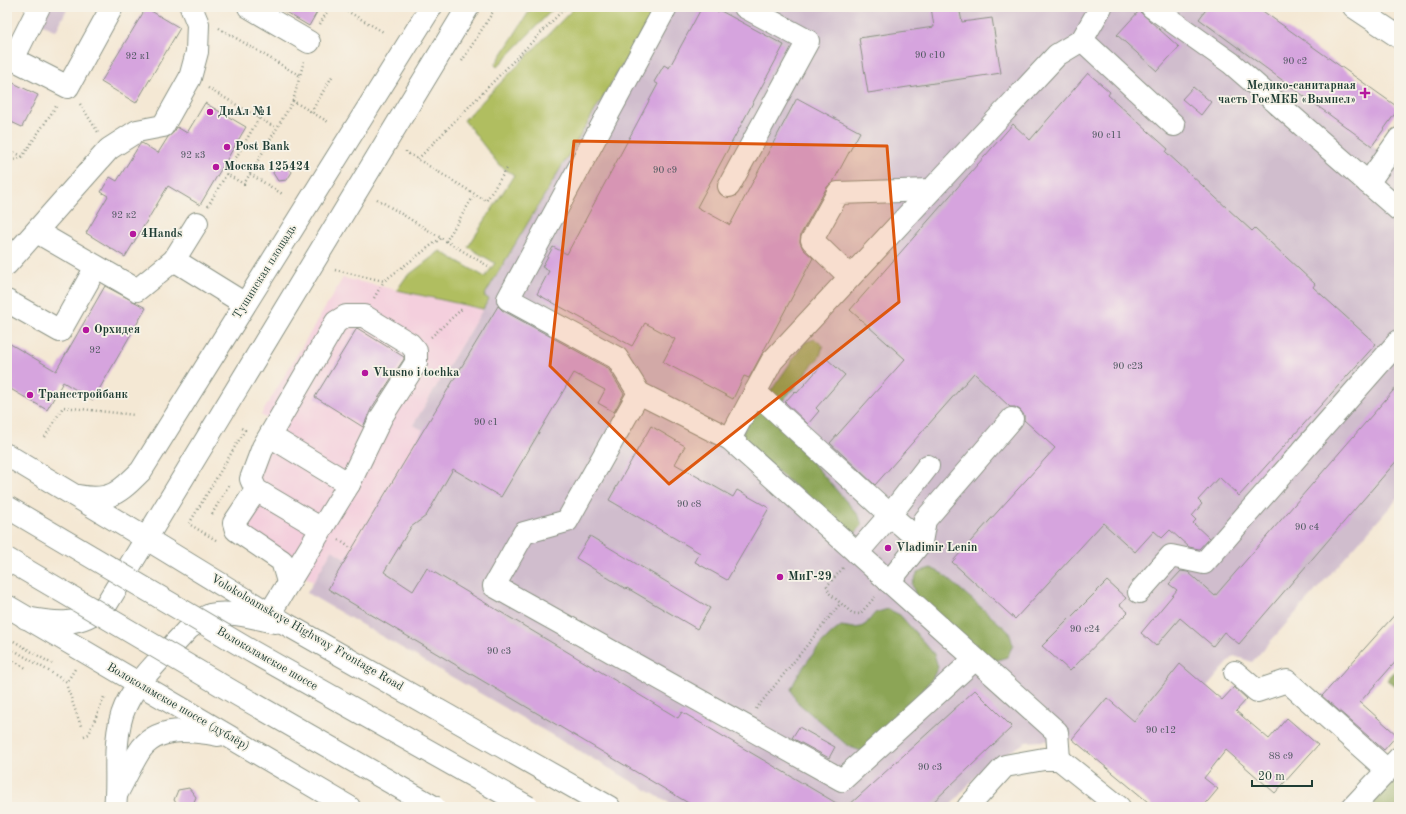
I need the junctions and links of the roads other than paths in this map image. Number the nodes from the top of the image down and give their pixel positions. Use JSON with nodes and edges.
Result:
{"nodes":[{"id":1,"x":39,"y":7,"type":"edge"},
{"id":2,"x":112,"y":7,"type":"edge"},
{"id":3,"x":249,"y":7,"type":"edge"},
{"id":4,"x":431,"y":7,"type":"edge"},
{"id":5,"x":468,"y":7,"type":"edge"},
{"id":6,"x":666,"y":7,"type":"edge"},
{"id":7,"x":745,"y":7,"type":"edge"},
{"id":8,"x":1101,"y":7,"type":"edge"},
{"id":9,"x":1152,"y":7,"type":"edge"},
{"id":10,"x":192,"y":10,"type":"edge"},
{"id":11,"x":1365,"y":10,"type":"edge"},
{"id":12,"x":1399,"y":37,"type":"edge"},
{"id":13,"x":1082,"y":40,"type":"junction"},
{"id":14,"x":309,"y":42,"type":"road end"},
{"id":15,"x":10,"y":57,"type":"edge"},
{"id":16,"x":1174,"y":125,"type":"dead end"},
{"id":17,"x":1399,"y":139,"type":"edge"},
{"id":18,"x":1368,"y":183,"type":"junction"},
{"id":19,"x":729,"y":186,"type":"dead end"},
{"id":20,"x":931,"y":190,"type":"junction"},
{"id":21,"x":1399,"y":210,"type":"edge"},
{"id":22,"x":197,"y":223,"type":"road end"},
{"id":23,"x":37,"y":232,"type":"junction"},
{"id":24,"x":174,"y":260,"type":"junction"},
{"id":25,"x":7,"y":264,"type":"edge"},
{"id":26,"x":96,"y":267,"type":"junction"},
{"id":27,"x":850,"y":277,"type":"junction"},
{"id":28,"x":7,"y":300,"type":"edge"},
{"id":29,"x":245,"y":304,"type":"junction"},
{"id":30,"x":1399,"y":341,"type":"edge"},
{"id":31,"x":755,"y":392,"type":"junction"},
{"id":32,"x":639,"y":393,"type":"junction"},
{"id":33,"x":1012,"y":419,"type":"dead end"},
{"id":34,"x":270,"y":436,"type":"junction"},
{"id":35,"x":730,"y":439,"type":"junction"},
{"id":36,"x":7,"y":455,"type":"edge"},
{"id":37,"x":928,"y":466,"type":"dead end"},
{"id":38,"x":349,"y":484,"type":"junction"},
{"id":39,"x":256,"y":490,"type":"junction"},
{"id":40,"x":73,"y":495,"type":"junction"},
{"id":41,"x":7,"y":507,"type":"edge"},
{"id":42,"x":890,"y":516,"type":"junction"},
{"id":43,"x":328,"y":533,"type":"junction"},
{"id":44,"x":147,"y":539,"type":"junction"},
{"id":45,"x":921,"y":542,"type":"junction"},
{"id":46,"x":857,"y":553,"type":"junction"},
{"id":47,"x":7,"y":559,"type":"edge"},
{"id":48,"x":288,"y":582,"type":"junction"},
{"id":49,"x":889,"y":582,"type":"junction"},
{"id":50,"x":1139,"y":592,"type":"dead end"},
{"id":51,"x":7,"y":606,"type":"edge"},
{"id":52,"x":26,"y":618,"type":"junction"},
{"id":53,"x":278,"y":618,"type":"junction"},
{"id":54,"x":975,"y":659,"type":"junction"},
{"id":55,"x":1235,"y":672,"type":"dead end"},
{"id":56,"x":139,"y":684,"type":"junction"},
{"id":57,"x":231,"y":737,"type":"junction"},
{"id":58,"x":1058,"y":759,"type":"junction"},
{"id":59,"x":1393,"y":764,"type":"edge"},
{"id":60,"x":116,"y":800,"type":"edge"},
{"id":61,"x":349,"y":807,"type":"edge"},
{"id":62,"x":434,"y":807,"type":"edge"},
{"id":63,"x":528,"y":807,"type":"edge"},
{"id":64,"x":609,"y":807,"type":"edge"},
{"id":65,"x":968,"y":807,"type":"edge"},
{"id":66,"x":1119,"y":807,"type":"edge"},
{"id":67,"x":1353,"y":807,"type":"edge"}],
"edges":[{"from":1,"to":15,"type":"street"},
{"from":2,"to":15,"type":"street"},
{"from":3,"to":14,"type":"street"},
{"from":4,"to":29,"type":"street","name":"Тушинская площадь"},
{"from":5,"to":44,"type":"street"},
{"from":6,"to":32,"type":"street"},
{"from":7,"to":19,"type":"street"},
{"from":8,"to":13,"type":"street"},
{"from":9,"to":18,"type":"street"},
{"from":10,"to":23,"type":"street"},
{"from":11,"to":12,"type":"street"},
{"from":13,"to":16,"type":"street"},
{"from":13,"to":20,"type":"street"},
{"from":17,"to":18,"type":"street"},
{"from":18,"to":21,"type":"street"},
{"from":20,"to":27,"type":"street"},
{"from":20,"to":27,"type":"street"},
{"from":22,"to":24,"type":"street"},
{"from":23,"to":25,"type":"street"},
{"from":23,"to":26,"type":"street"},
{"from":24,"to":26,"type":"street"},
{"from":24,"to":29,"type":"street"},
{"from":26,"to":28,"type":"street"},
{"from":27,"to":31,"type":"street"},
{"from":29,"to":40,"type":"street","name":"Тушинская площадь"},
{"from":30,"to":50,"type":"street"},
{"from":31,"to":35,"type":"street"},
{"from":31,"to":42,"type":"street"},
{"from":32,"to":35,"type":"street"},
{"from":32,"to":54,"type":"street"},
{"from":33,"to":45,"type":"street"},
{"from":34,"to":38,"type":"street"},
{"from":34,"to":38,"type":"street"},
{"from":34,"to":39,"type":"street"},
{"from":35,"to":46,"type":"street"},
{"from":36,"to":40,"type":"street","name":"Volokoloamskoye Highway Frontage Road"},
{"from":37,"to":42,"type":"street"},
{"from":38,"to":43,"type":"street"},
{"from":39,"to":43,"type":"street"},
{"from":39,"to":48,"type":"street"},
{"from":40,"to":44,"type":"street","name":"Volokoloamskoye Highway Frontage Road"},
{"from":41,"to":63,"type":"street","name":"Волоколамское шоссе","bridge":true},
{"from":42,"to":45,"type":"street"},
{"from":42,"to":46,"type":"street"},
{"from":43,"to":48,"type":"street"},
{"from":44,"to":52,"type":"street"},
{"from":44,"to":53,"type":"street","name":"Volokoloamskoye Highway Frontage Road"},
{"from":45,"to":49,"type":"street"},
{"from":46,"to":49,"type":"street"},
{"from":47,"to":62,"type":"street","bridge":true},
{"from":48,"to":53,"type":"street"},
{"from":49,"to":54,"type":"street"},
{"from":51,"to":52,"type":"street","name":"Волоколамское шоссе (дублёр)"},
{"from":52,"to":56,"type":"street","name":"Волоколамское шоссе (дублёр)"},
{"from":53,"to":56,"type":"street"},
{"from":53,"to":64,"type":"street","name":"Volokoloamskoye Highway Frontage Road"},
{"from":54,"to":58,"type":"street"},
{"from":55,"to":59,"type":"street"},
{"from":56,"to":57,"type":"street","name":"Волоколамское шоссе (дублёр)"},
{"from":56,"to":60,"type":"street"},
{"from":57,"to":60,"type":"street"},
{"from":57,"to":61,"type":"street","name":"Волоколамское шоссе (дублёр)"},
{"from":58,"to":65,"type":"street"},
{"from":58,"to":66,"type":"street"},
{"from":59,"to":67,"type":"street"}]}
